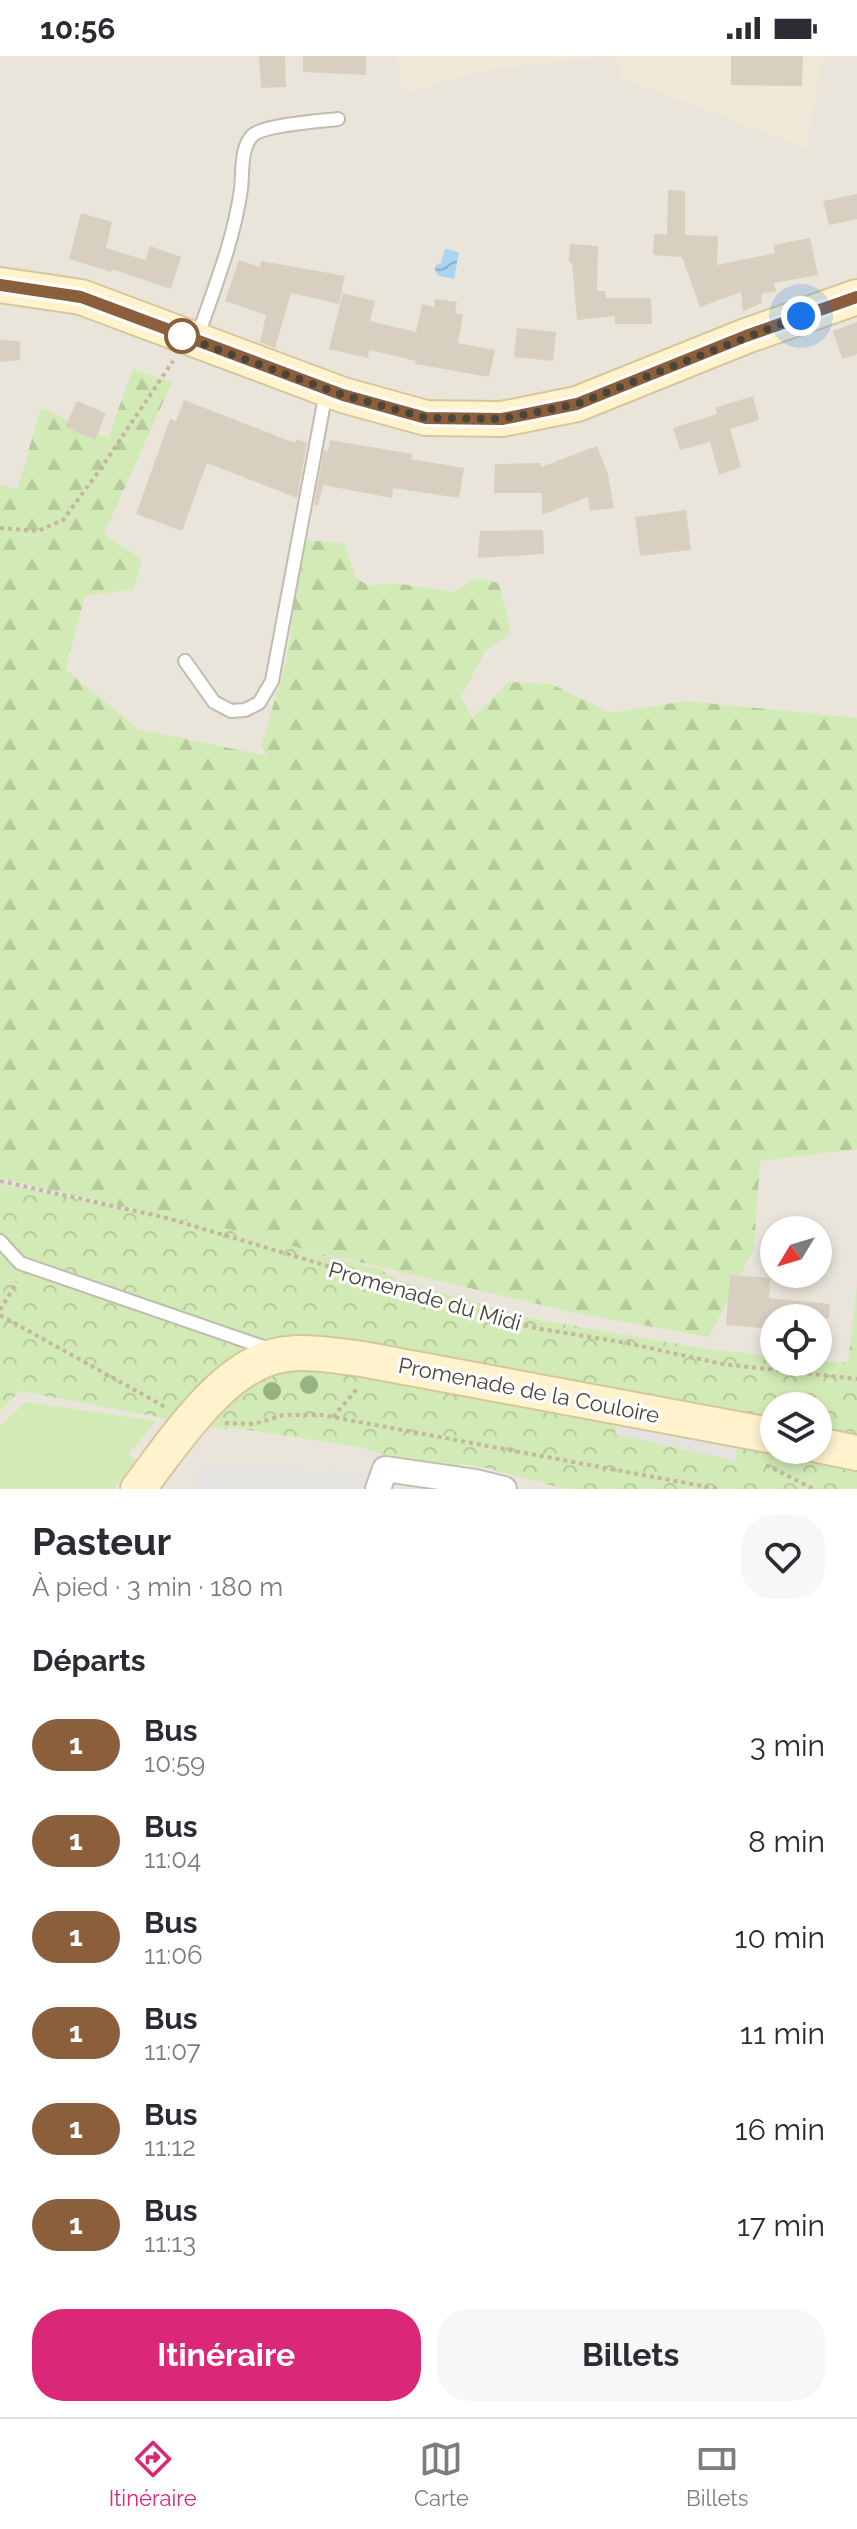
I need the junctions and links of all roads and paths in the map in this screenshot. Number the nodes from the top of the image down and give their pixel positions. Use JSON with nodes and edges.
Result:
{"nodes":[{"id":1,"x":338,"y":119,"type":"dead end"},
{"id":2,"x":0,"y":285,"type":"edge"},
{"id":3,"x":857,"y":297,"type":"edge"},
{"id":4,"x":155,"y":326,"type":"junction"},
{"id":5,"x":196,"y":341,"type":"junction"},
{"id":6,"x":327,"y":389,"type":"junction"},
{"id":7,"x":0,"y":528,"type":"edge"},
{"id":8,"x":185,"y":661,"type":"dead end"},
{"id":9,"x":0,"y":1181,"type":"edge"},
{"id":10,"x":0,"y":1241,"type":"edge"},
{"id":11,"x":23,"y":1265,"type":"junction"},
{"id":12,"x":0,"y":1313,"type":"edge"},
{"id":13,"x":283,"y":1354,"type":"junction"},
{"id":14,"x":857,"y":1379,"type":"edge"},
{"id":15,"x":358,"y":1387,"type":"dead end"},
{"id":16,"x":195,"y":1415,"type":"junction"},
{"id":17,"x":333,"y":1417,"type":"junction"},
{"id":18,"x":760,"y":1433,"type":"edge"},
{"id":19,"x":832,"y":1448,"type":"edge"},
{"id":20,"x":857,"y":1453,"type":"edge"},
{"id":21,"x":382,"y":1479,"type":"edge"},
{"id":22,"x":138,"y":1489,"type":"edge"},
{"id":23,"x":504,"y":1489,"type":"edge"},
{"id":24,"x":718,"y":1489,"type":"edge"}],
"edges":[{"from":1,"to":5,"type":"lane"},
{"from":2,"to":4,"type":"main road"},
{"from":3,"to":6,"type":"main road"},
{"from":4,"to":5,"type":"main road"},
{"from":4,"to":7,"type":"path"},
{"from":5,"to":6,"type":"main road"},
{"from":6,"to":8,"type":"lane"},
{"from":9,"to":14,"type":"path","name":"Promenade du Midi"},
{"from":10,"to":11,"type":"lane"},
{"from":11,"to":12,"type":"path"},
{"from":11,"to":13,"type":"lane"},
{"from":12,"to":16,"type":"path"},
{"from":13,"to":16,"type":"main road"},
{"from":13,"to":18,"type":"main road","name":"Promenade de la Couloire"},
{"from":15,"to":17,"type":"path"},
{"from":16,"to":17,"type":"path"},
{"from":16,"to":22,"type":"main road"},
{"from":17,"to":24,"type":"path"},
{"from":19,"to":20,"type":"main road"},
{"from":21,"to":23,"type":"street"}]}
